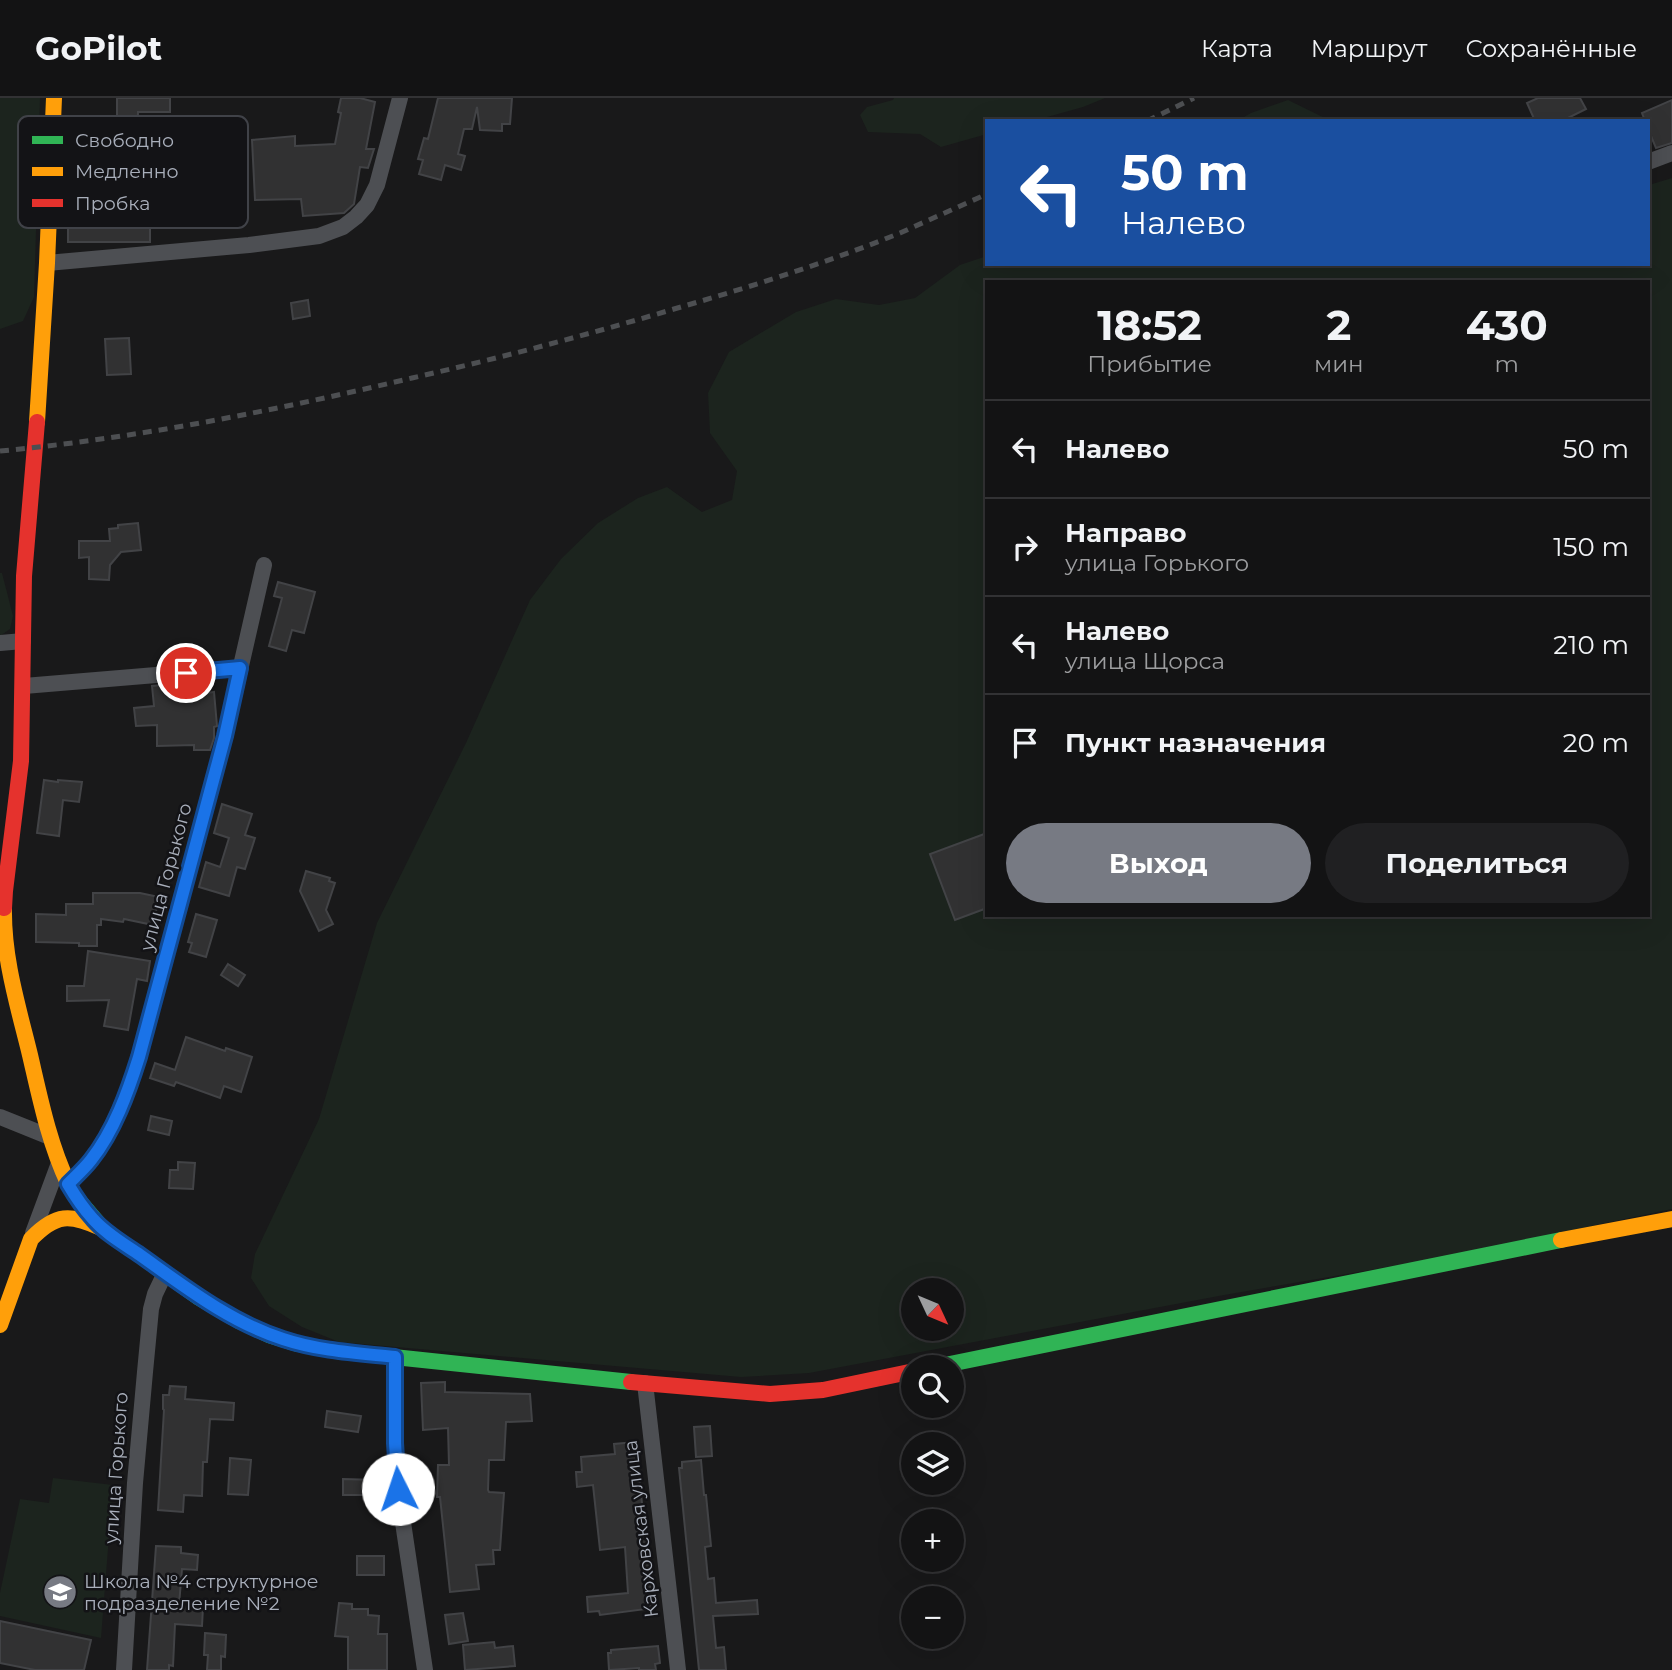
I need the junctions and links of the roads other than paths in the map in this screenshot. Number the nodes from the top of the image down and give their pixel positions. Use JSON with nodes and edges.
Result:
{"nodes":[{"id":1,"x":54,"y":98,"type":"edge"},
{"id":2,"x":400,"y":98,"type":"edge"},
{"id":3,"x":53,"y":116,"type":"edge"},
{"id":4,"x":1672,"y":153,"type":"edge"},
{"id":5,"x":1650,"y":161,"type":"edge"},
{"id":6,"x":48,"y":228,"type":"edge"},
{"id":7,"x":47,"y":263,"type":"junction"},
{"id":8,"x":264,"y":565,"type":"dead end"},
{"id":9,"x":23,"y":640,"type":"junction"},
{"id":10,"x":0,"y":643,"type":"edge"},
{"id":11,"x":240,"y":668,"type":"junction"},
{"id":12,"x":24,"y":687,"type":"junction"},
{"id":13,"x":0,"y":1117,"type":"edge"},
{"id":14,"x":50,"y":1137,"type":"junction"},
{"id":15,"x":59,"y":1163,"type":"junction"},
{"id":16,"x":68,"y":1184,"type":"junction"},
{"id":17,"x":1672,"y":1219,"type":"edge"},
{"id":18,"x":103,"y":1229,"type":"junction"},
{"id":19,"x":31,"y":1239,"type":"junction"},
{"id":20,"x":165,"y":1273,"type":"junction"},
{"id":21,"x":0,"y":1325,"type":"edge"},
{"id":22,"x":395,"y":1357,"type":"junction"},
{"id":23,"x":964,"y":1361,"type":"edge"},
{"id":24,"x":901,"y":1374,"type":"edge"},
{"id":25,"x":645,"y":1383,"type":"junction"},
{"id":26,"x":124,"y":1670,"type":"edge"},
{"id":27,"x":425,"y":1670,"type":"edge"},
{"id":28,"x":678,"y":1670,"type":"edge"}],
"edges":[{"from":1,"to":3,"type":"street"},
{"from":2,"to":7,"type":"street"},
{"from":4,"to":5,"type":"street"},
{"from":6,"to":7,"type":"street"},
{"from":7,"to":9,"type":"street"},
{"from":8,"to":11,"type":"street","name":"улица Горького"},
{"from":9,"to":10,"type":"street"},
{"from":9,"to":12,"type":"street"},
{"from":11,"to":12,"type":"street"},
{"from":11,"to":16,"type":"street","name":"улица Горького"},
{"from":12,"to":14,"type":"street"},
{"from":13,"to":14,"type":"street"},
{"from":14,"to":15,"type":"street"},
{"from":15,"to":16,"type":"street"},
{"from":15,"to":19,"type":"street"},
{"from":16,"to":18,"type":"street"},
{"from":17,"to":23,"type":"street"},
{"from":18,"to":19,"type":"street"},
{"from":18,"to":20,"type":"street"},
{"from":19,"to":21,"type":"street"},
{"from":20,"to":22,"type":"street"},
{"from":20,"to":26,"type":"street","name":"улица Горького"},
{"from":22,"to":25,"type":"street"},
{"from":22,"to":27,"type":"street"},
{"from":24,"to":25,"type":"street"},
{"from":25,"to":28,"type":"street","name":"Карховская улица"}]}
